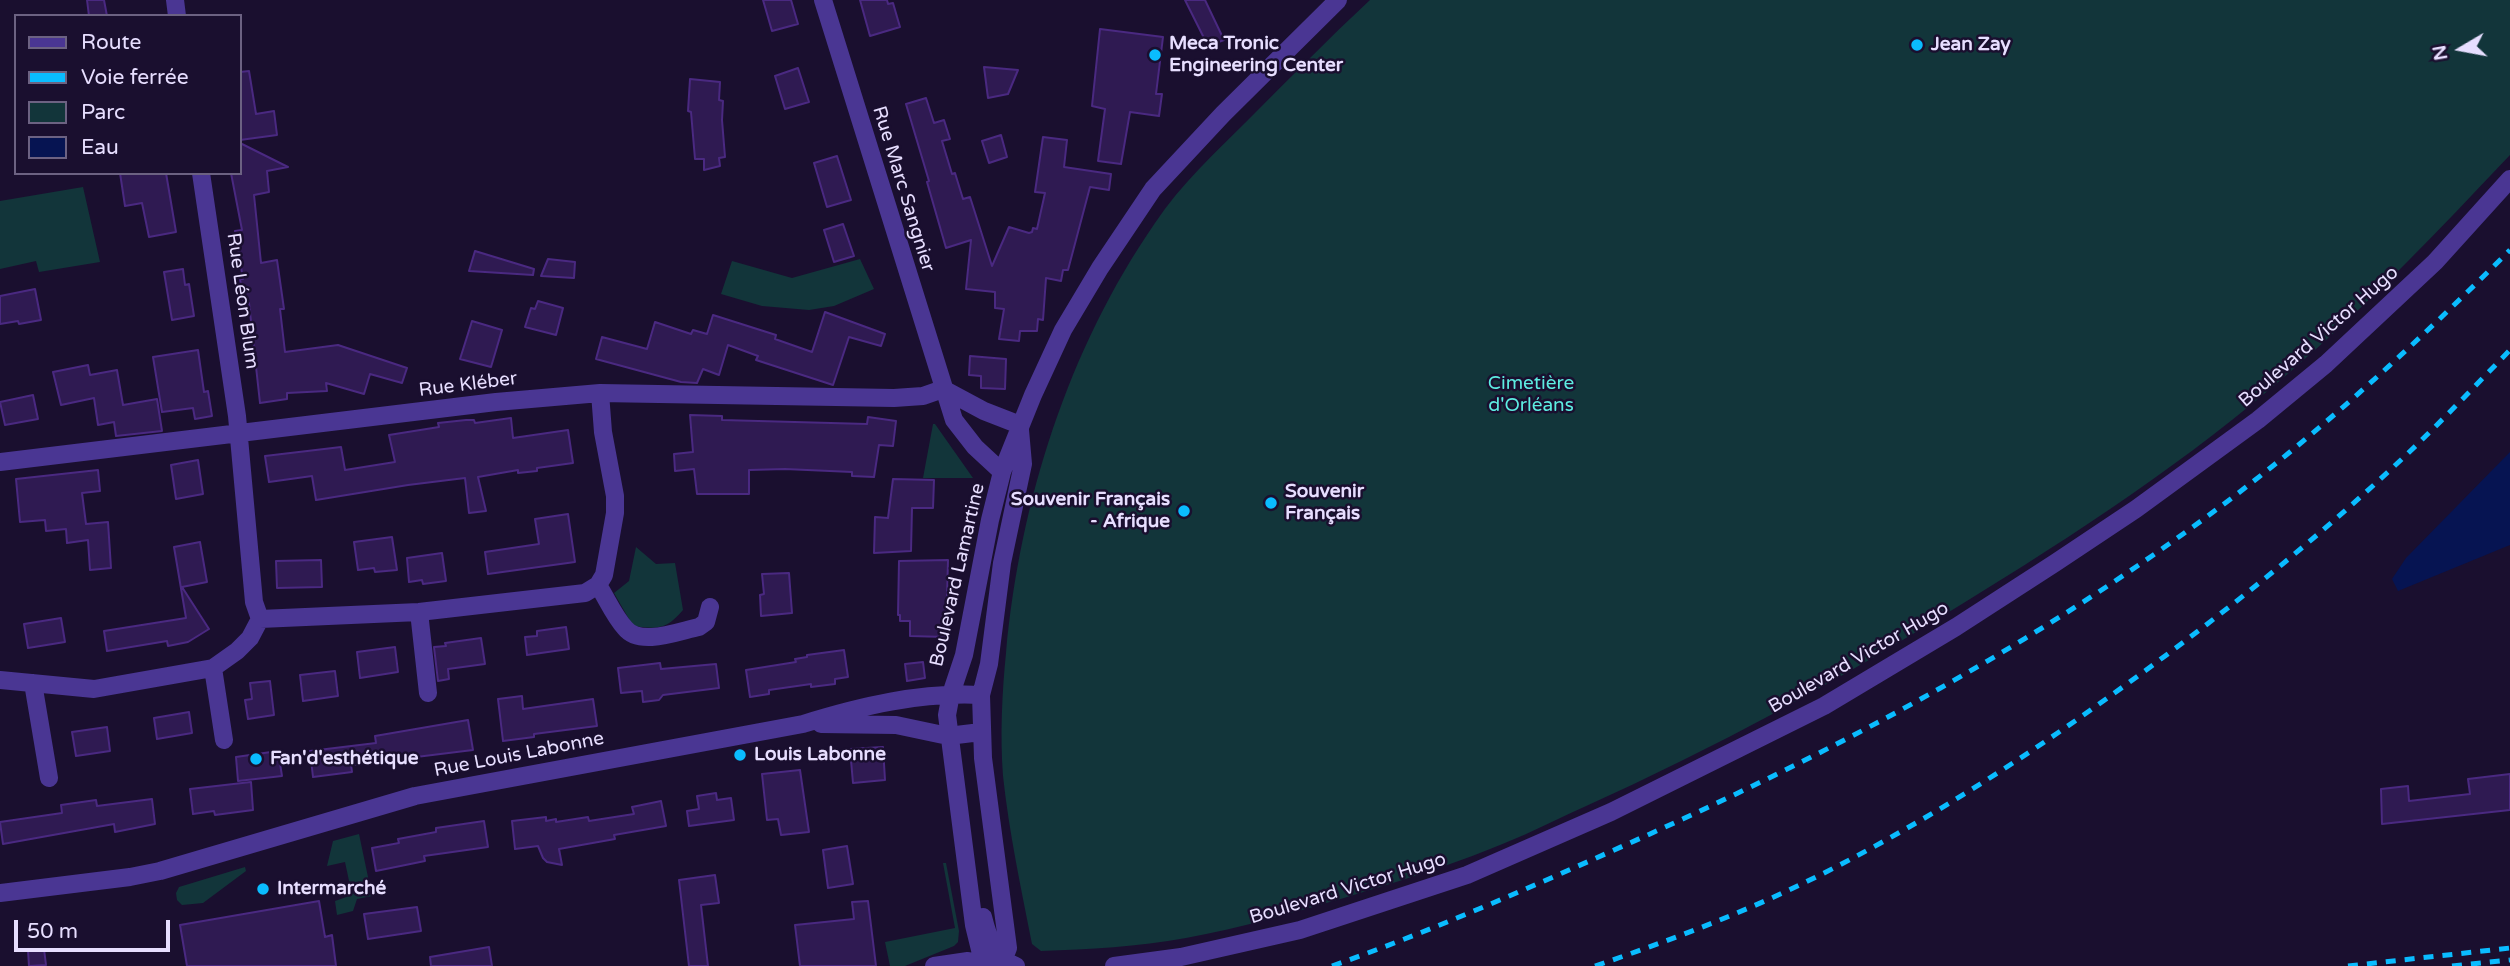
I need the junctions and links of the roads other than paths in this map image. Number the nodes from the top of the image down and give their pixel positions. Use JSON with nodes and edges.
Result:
{"nodes":[{"id":1,"x":823,"y":0,"type":"edge"},
{"id":2,"x":1338,"y":0,"type":"edge"},
{"id":3,"x":201,"y":175,"type":"edge"},
{"id":4,"x":2510,"y":179,"type":"edge"},
{"id":5,"x":943,"y":390,"type":"junction"},
{"id":6,"x":600,"y":393,"type":"junction"},
{"id":7,"x":1020,"y":425,"type":"junction"},
{"id":8,"x":239,"y":434,"type":"junction"},
{"id":9,"x":0,"y":462,"type":"edge"},
{"id":10,"x":1002,"y":472,"type":"junction"},
{"id":11,"x":598,"y":585,"type":"junction"},
{"id":12,"x":710,"y":607,"type":"dead end"},
{"id":13,"x":419,"y":612,"type":"junction"},
{"id":14,"x":260,"y":619,"type":"junction"},
{"id":15,"x":214,"y":668,"type":"junction"},
{"id":16,"x":0,"y":680,"type":"edge"},
{"id":17,"x":33,"y":684,"type":"junction"},
{"id":18,"x":428,"y":693,"type":"dead end"},
{"id":19,"x":951,"y":694,"type":"junction"},
{"id":20,"x":981,"y":695,"type":"junction"},
{"id":21,"x":803,"y":724,"type":"junction"},
{"id":22,"x":981,"y":732,"type":"junction"},
{"id":23,"x":948,"y":736,"type":"junction"},
{"id":24,"x":224,"y":740,"type":"dead end"},
{"id":25,"x":48,"y":778,"type":"dead end"},
{"id":26,"x":0,"y":893,"type":"edge"},
{"id":27,"x":995,"y":964,"type":"edge"},
{"id":28,"x":934,"y":966,"type":"edge"},
{"id":29,"x":1114,"y":966,"type":"edge"}],
"edges":[{"from":1,"to":5,"type":"street","name":"Rue Marc Sangnier"},
{"from":2,"to":7,"type":"street","name":"Boulevard Lamartine"},
{"from":3,"to":8,"type":"street","name":"Rue Léon Blum"},
{"from":4,"to":29,"type":"street","name":"Boulevard Victor Hugo"},
{"from":5,"to":6,"type":"street","name":"Rue Kléber"},
{"from":5,"to":7,"type":"street"},
{"from":5,"to":10,"type":"street","name":"Rue Marc Sangnier"},
{"from":6,"to":8,"type":"street","name":"Rue Kléber"},
{"from":6,"to":11,"type":"street"},
{"from":7,"to":10,"type":"street","name":"Boulevard Lamartine"},
{"from":7,"to":20,"type":"street","name":"Boulevard Lamartine"},
{"from":8,"to":9,"type":"street","name":"Rue Kléber"},
{"from":8,"to":14,"type":"street","name":"Rue Léon Blum"},
{"from":10,"to":19,"type":"street","name":"Boulevard Lamartine"},
{"from":11,"to":12,"type":"street"},
{"from":11,"to":13,"type":"street"},
{"from":13,"to":14,"type":"street"},
{"from":13,"to":18,"type":"street"},
{"from":14,"to":15,"type":"street"},
{"from":15,"to":17,"type":"street"},
{"from":15,"to":24,"type":"street"},
{"from":16,"to":17,"type":"street"},
{"from":17,"to":25,"type":"street"},
{"from":19,"to":20,"type":"street","name":"Rue Louis Labonne"},
{"from":19,"to":21,"type":"street","name":"Rue Louis Labonne"},
{"from":19,"to":23,"type":"street","name":"Boulevard Lamartine"},
{"from":20,"to":22,"type":"street","name":"Boulevard Lamartine"},
{"from":21,"to":23,"type":"street","name":"Rue Louis Labonne"},
{"from":21,"to":26,"type":"street","name":"Rue Louis Labonne"},
{"from":22,"to":23,"type":"street"},
{"from":22,"to":27,"type":"street","name":"Boulevard Lamartine"},
{"from":23,"to":27,"type":"street","name":"Boulevard Lamartine"},
{"from":27,"to":28,"type":"street"}]}
